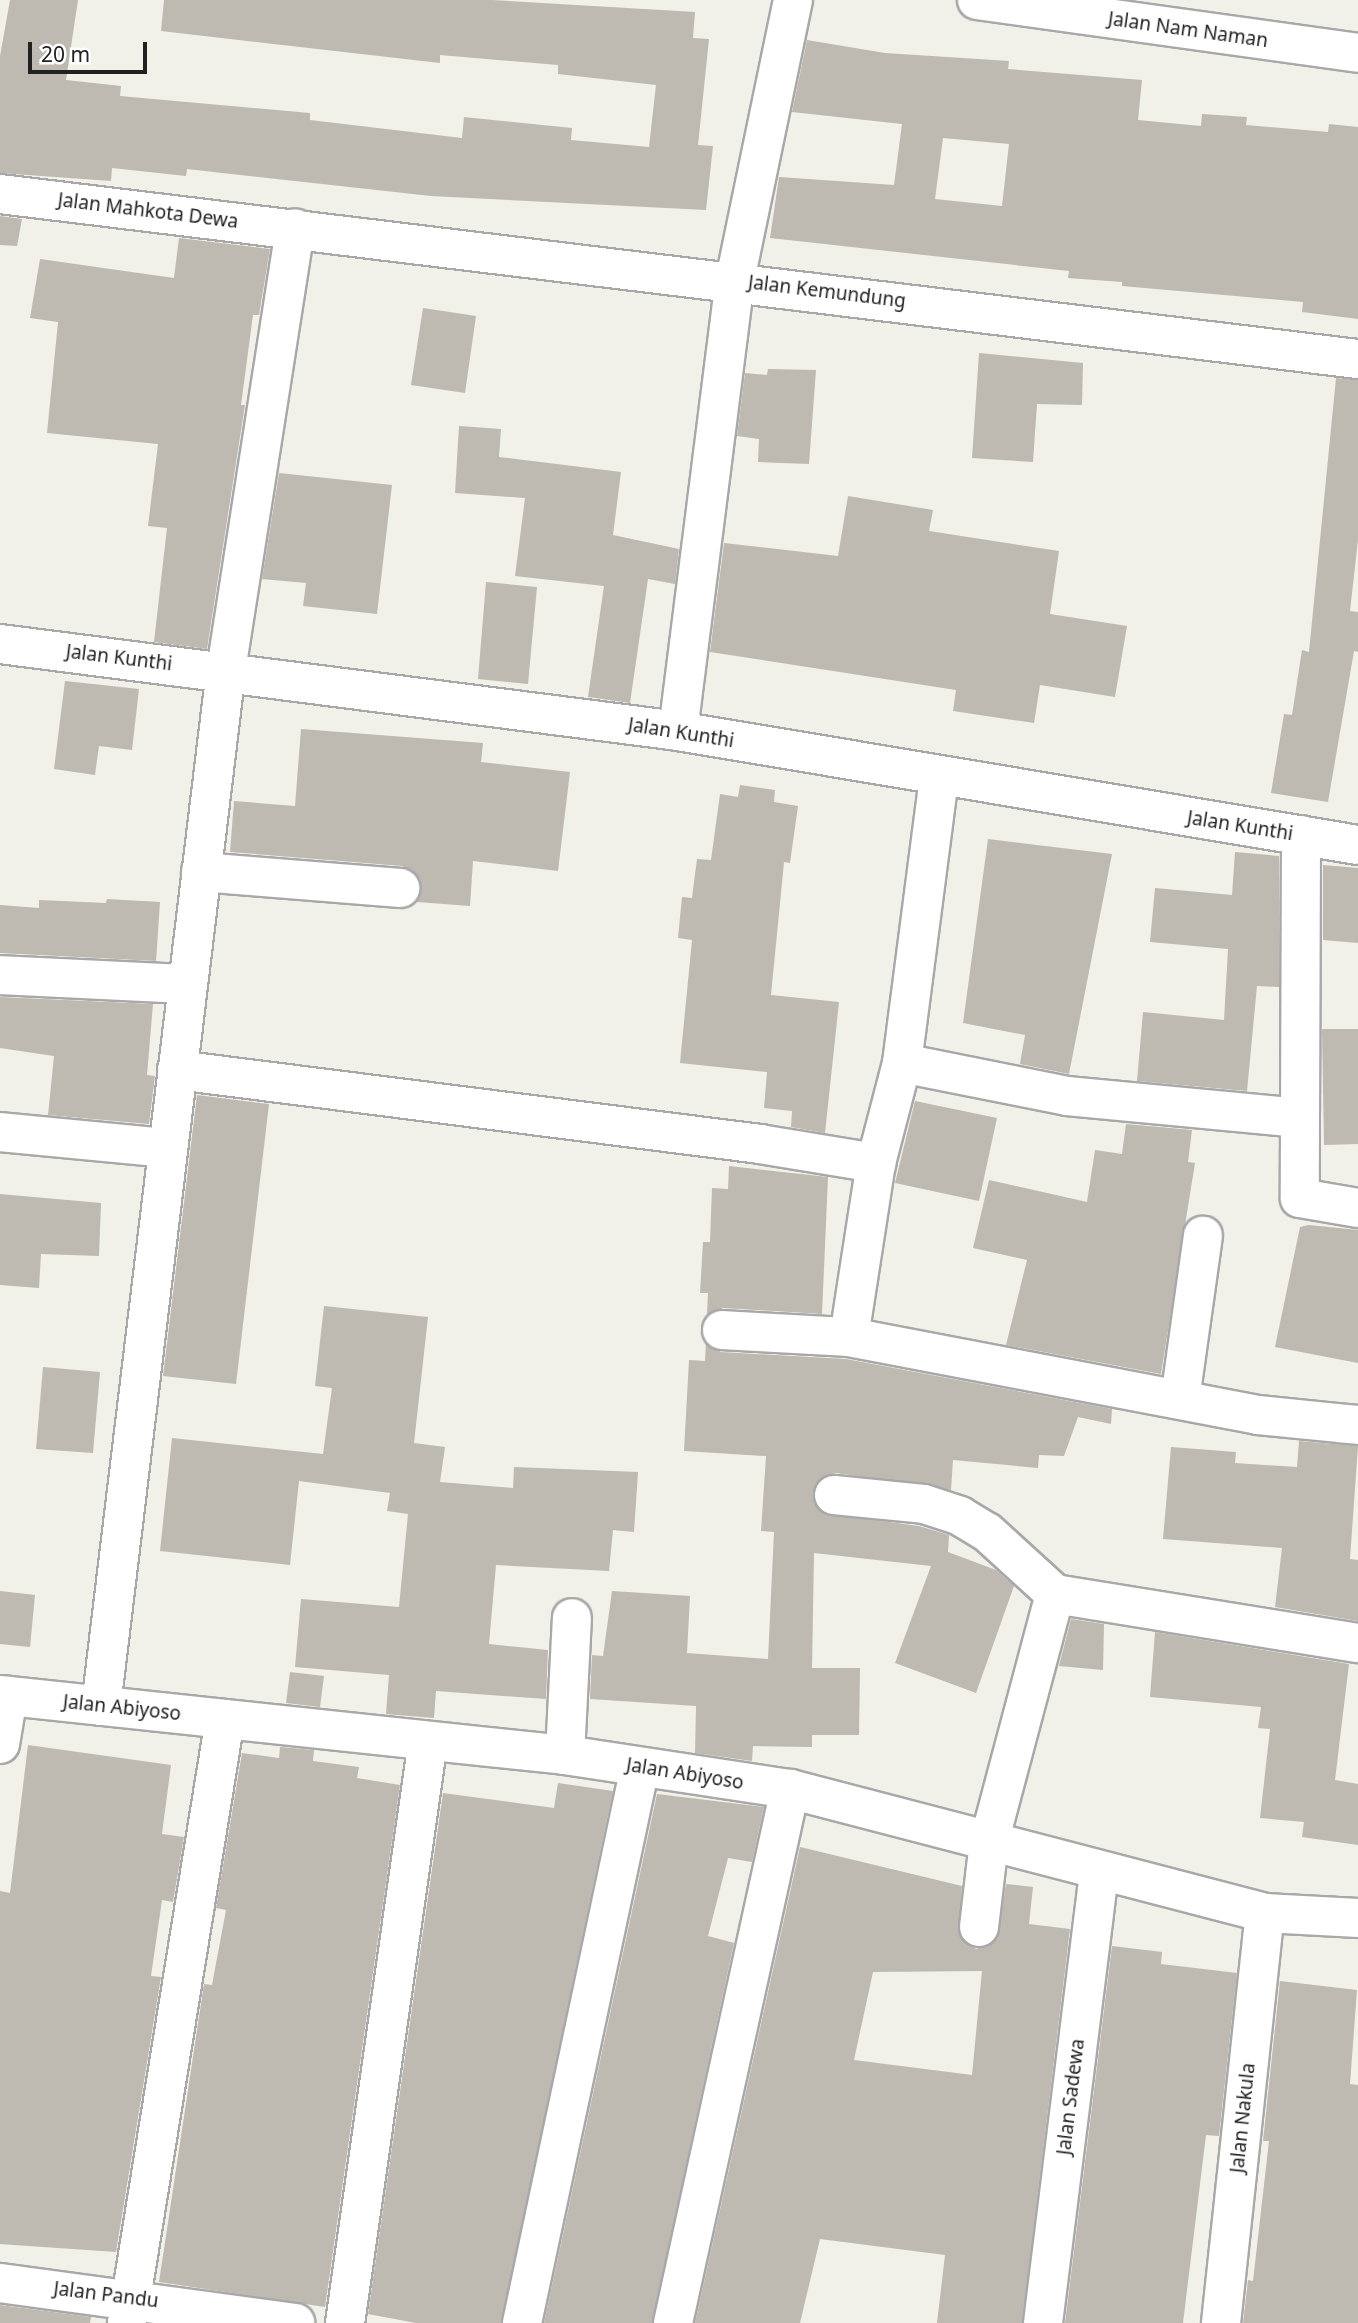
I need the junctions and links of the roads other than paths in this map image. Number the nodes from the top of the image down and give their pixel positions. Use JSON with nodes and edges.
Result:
{"nodes":[{"id":1,"x":793,"y":0,"type":"edge"},
{"id":2,"x":977,"y":0,"type":"edge"},
{"id":3,"x":1172,"y":14,"type":"edge"},
{"id":4,"x":1358,"y":53,"type":"edge"},
{"id":5,"x":0,"y":194,"type":"edge"},
{"id":6,"x":295,"y":228,"type":"junction"},
{"id":7,"x":736,"y":280,"type":"junction"},
{"id":8,"x":1358,"y":359,"type":"edge"},
{"id":9,"x":0,"y":644,"type":"edge"},
{"id":10,"x":226,"y":670,"type":"junction"},
{"id":11,"x":678,"y":731,"type":"junction"},
{"id":12,"x":939,"y":779,"type":"junction"},
{"id":13,"x":1301,"y":835,"type":"junction"},
{"id":14,"x":1358,"y":845,"type":"edge"},
{"id":15,"x":201,"y":872,"type":"junction"},
{"id":16,"x":400,"y":888,"type":"dead end"},
{"id":17,"x":0,"y":975,"type":"edge"},
{"id":18,"x":187,"y":984,"type":"junction"},
{"id":19,"x":902,"y":1063,"type":"junction"},
{"id":20,"x":177,"y":1070,"type":"junction"},
{"id":21,"x":1300,"y":1118,"type":"junction"},
{"id":22,"x":0,"y":1132,"type":"edge"},
{"id":23,"x":167,"y":1148,"type":"junction"},
{"id":24,"x":876,"y":1163,"type":"junction"},
{"id":25,"x":1358,"y":1208,"type":"edge"},
{"id":26,"x":1203,"y":1236,"type":"dead end"},
{"id":27,"x":722,"y":1330,"type":"dead end"},
{"id":28,"x":849,"y":1337,"type":"junction"},
{"id":29,"x":1180,"y":1399,"type":"junction"},
{"id":30,"x":1358,"y":1424,"type":"edge"},
{"id":31,"x":834,"y":1495,"type":"dead end"},
{"id":32,"x":1055,"y":1594,"type":"junction"},
{"id":33,"x":572,"y":1618,"type":"dead end"},
{"id":34,"x":1358,"y":1643,"type":"edge"},
{"id":35,"x":4,"y":1696,"type":"edge"},
{"id":36,"x":101,"y":1706,"type":"junction"},
{"id":37,"x":225,"y":1719,"type":"junction"},
{"id":38,"x":428,"y":1741,"type":"junction"},
{"id":39,"x":0,"y":1744,"type":"edge"},
{"id":40,"x":565,"y":1755,"type":"junction"},
{"id":41,"x":640,"y":1767,"type":"junction"},
{"id":42,"x":790,"y":1789,"type":"junction"},
{"id":43,"x":989,"y":1842,"type":"junction"},
{"id":44,"x":1099,"y":1872,"type":"junction"},
{"id":45,"x":1265,"y":1913,"type":"junction"},
{"id":46,"x":1358,"y":1918,"type":"edge"},
{"id":47,"x":979,"y":1927,"type":"dead end"},
{"id":48,"x":0,"y":2283,"type":"edge"},
{"id":49,"x":130,"y":2310,"type":"edge"},
{"id":50,"x":295,"y":2323,"type":"edge"},
{"id":51,"x":345,"y":2323,"type":"edge"},
{"id":52,"x":522,"y":2323,"type":"edge"},
{"id":53,"x":673,"y":2323,"type":"edge"},
{"id":54,"x":1043,"y":2323,"type":"edge"},
{"id":55,"x":1221,"y":2323,"type":"edge"}],
"edges":[{"from":1,"to":7,"type":"street"},
{"from":2,"to":3,"type":"street","name":"Jalan Nam Naman"},
{"from":3,"to":4,"type":"street","name":"Jalan Nam Naman"},
{"from":5,"to":6,"type":"street","name":"Jalan Mahkota Dewa"},
{"from":6,"to":7,"type":"street","name":"Jalan Kemundung"},
{"from":6,"to":10,"type":"street"},
{"from":7,"to":8,"type":"street","name":"Jalan Kemundung"},
{"from":7,"to":11,"type":"street"},
{"from":9,"to":10,"type":"street","name":"Jalan Kunthi"},
{"from":10,"to":11,"type":"street","name":"Jalan Kunthi"},
{"from":10,"to":15,"type":"street"},
{"from":11,"to":12,"type":"street","name":"Jalan Kunthi"},
{"from":12,"to":13,"type":"street","name":"Jalan Kunthi"},
{"from":12,"to":19,"type":"street"},
{"from":13,"to":14,"type":"street","name":"Jalan Kunthi"},
{"from":13,"to":21,"type":"street"},
{"from":15,"to":16,"type":"street"},
{"from":15,"to":18,"type":"street"},
{"from":17,"to":18,"type":"street"},
{"from":18,"to":20,"type":"street"},
{"from":19,"to":21,"type":"street"},
{"from":19,"to":24,"type":"street"},
{"from":20,"to":23,"type":"street"},
{"from":20,"to":24,"type":"street"},
{"from":21,"to":25,"type":"street"},
{"from":22,"to":23,"type":"street"},
{"from":23,"to":36,"type":"street"},
{"from":24,"to":28,"type":"street"},
{"from":26,"to":29,"type":"street"},
{"from":27,"to":28,"type":"street"},
{"from":28,"to":29,"type":"street"},
{"from":29,"to":30,"type":"street"},
{"from":31,"to":32,"type":"street"},
{"from":32,"to":34,"type":"street"},
{"from":32,"to":43,"type":"street"},
{"from":33,"to":40,"type":"street"},
{"from":35,"to":36,"type":"street","name":"Jalan Abiyoso"},
{"from":35,"to":39,"type":"street"},
{"from":36,"to":37,"type":"street","name":"Jalan Abiyoso"},
{"from":37,"to":38,"type":"street","name":"Jalan Abiyoso"},
{"from":37,"to":49,"type":"street"},
{"from":38,"to":40,"type":"street","name":"Jalan Abiyoso"},
{"from":38,"to":51,"type":"street"},
{"from":40,"to":41,"type":"street","name":"Jalan Abiyoso"},
{"from":41,"to":42,"type":"street","name":"Jalan Abiyoso"},
{"from":41,"to":52,"type":"street"},
{"from":42,"to":43,"type":"street","name":"Jalan Abiyoso"},
{"from":42,"to":53,"type":"street"},
{"from":43,"to":44,"type":"street","name":"Jalan Abiyoso"},
{"from":43,"to":47,"type":"street"},
{"from":44,"to":45,"type":"street","name":"Jalan Abiyoso"},
{"from":44,"to":54,"type":"street","name":"Jalan Sadewa"},
{"from":45,"to":46,"type":"street","name":"Jalan Abiyoso"},
{"from":45,"to":55,"type":"street","name":"Jalan Nakula"},
{"from":48,"to":49,"type":"street","name":"Jalan Pandu"},
{"from":49,"to":50,"type":"street","name":"Jalan Pandu"}]}
